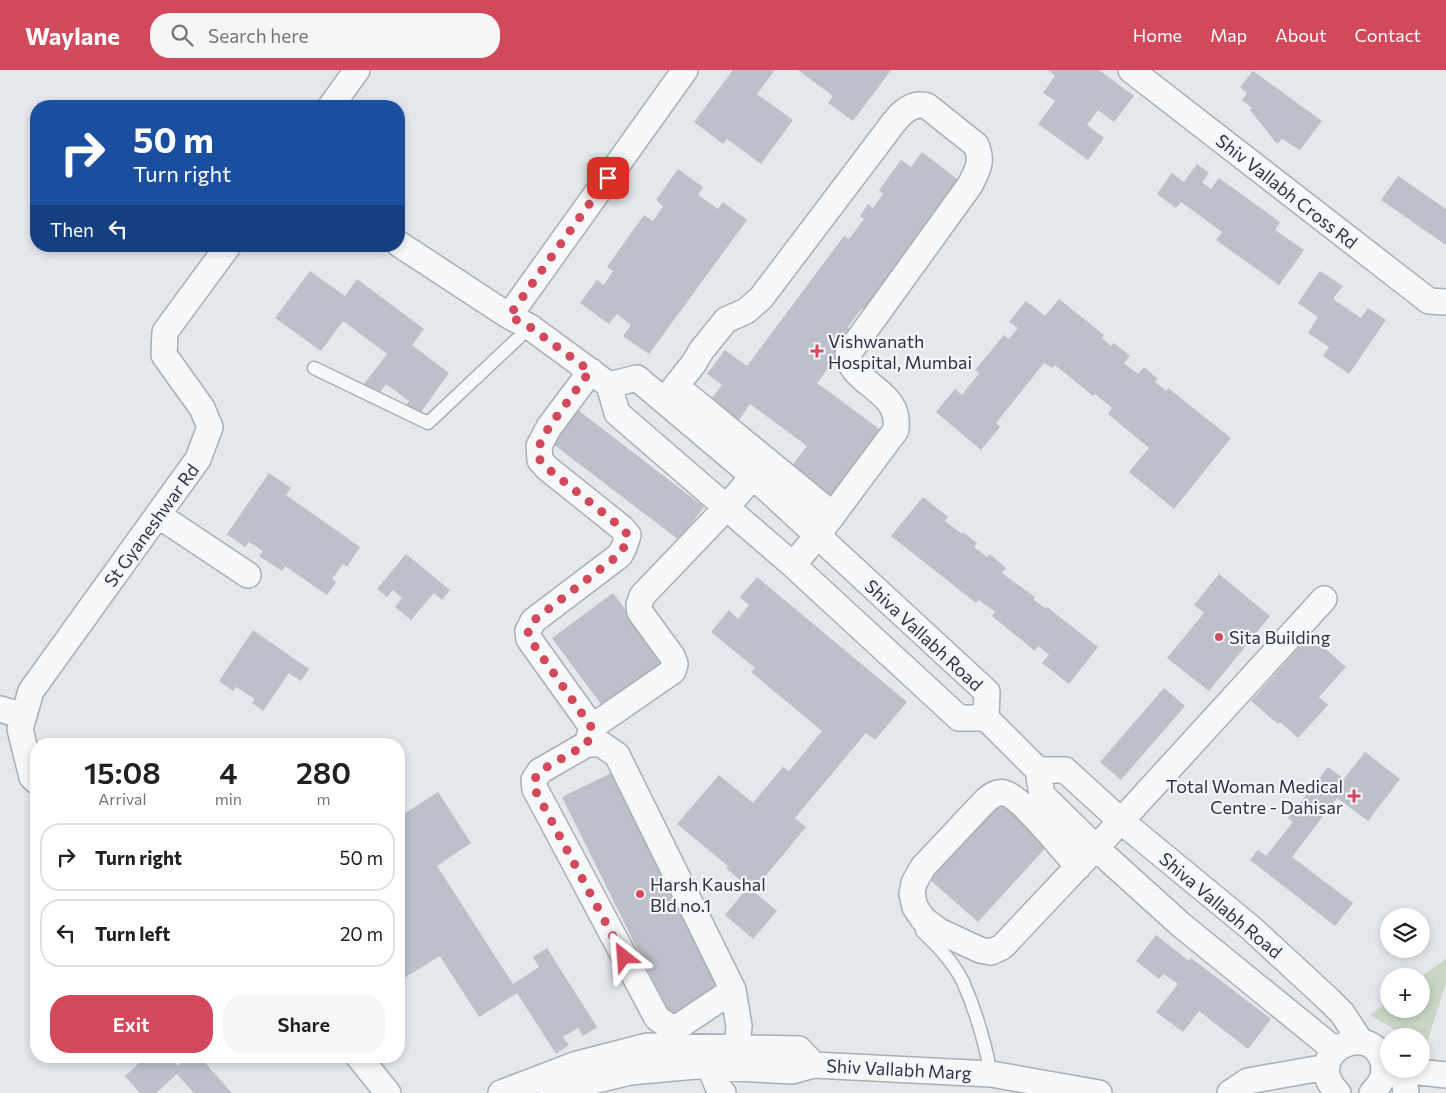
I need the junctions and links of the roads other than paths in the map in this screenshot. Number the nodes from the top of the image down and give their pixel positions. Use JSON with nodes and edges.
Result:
{"nodes":[{"id":1,"x":358,"y":70,"type":"edge"},
{"id":2,"x":685,"y":70,"type":"edge"},
{"id":3,"x":1131,"y":70,"type":"edge"},
{"id":4,"x":336,"y":100,"type":"edge"},
{"id":5,"x":405,"y":248,"type":"edge"},
{"id":6,"x":224,"y":252,"type":"edge"},
{"id":7,"x":1446,"y":302,"type":"edge"},
{"id":8,"x":520,"y":322,"type":"junction"},
{"id":9,"x":314,"y":368,"type":"dead end"},
{"id":10,"x":600,"y":378,"type":"junction"},
{"id":11,"x":670,"y":394,"type":"junction"},
{"id":12,"x":753,"y":476,"type":"junction"},
{"id":13,"x":726,"y":508,"type":"junction"},
{"id":14,"x":158,"y":515,"type":"junction"},
{"id":15,"x":833,"y":515,"type":"junction"},
{"id":16,"x":818,"y":536,"type":"junction"},
{"id":17,"x":793,"y":565,"type":"junction"},
{"id":18,"x":852,"y":568,"type":"junction"},
{"id":19,"x":248,"y":574,"type":"dead end"},
{"id":20,"x":828,"y":596,"type":"junction"},
{"id":21,"x":1324,"y":599,"type":"dead end"},
{"id":22,"x":945,"y":653,"type":"junction"},
{"id":23,"x":921,"y":682,"type":"junction"},
{"id":24,"x":0,"y":709,"type":"edge"},
{"id":25,"x":23,"y":716,"type":"junction"},
{"id":26,"x":986,"y":718,"type":"junction"},
{"id":27,"x":589,"y":736,"type":"junction"},
{"id":28,"x":30,"y":769,"type":"edge"},
{"id":29,"x":1038,"y":770,"type":"junction"},
{"id":30,"x":1121,"y":822,"type":"junction"},
{"id":31,"x":1096,"y":848,"type":"junction"},
{"id":32,"x":1078,"y":867,"type":"junction"},
{"id":33,"x":915,"y":924,"type":"dead end"},
{"id":34,"x":733,"y":990,"type":"junction"},
{"id":35,"x":1361,"y":1042,"type":"junction"},
{"id":36,"x":737,"y":1047,"type":"junction"},
{"id":37,"x":1380,"y":1056,"type":"edge"},
{"id":38,"x":1331,"y":1059,"type":"junction"},
{"id":39,"x":364,"y":1063,"type":"edge"},
{"id":40,"x":814,"y":1065,"type":"junction"},
{"id":41,"x":710,"y":1067,"type":"junction"},
{"id":42,"x":991,"y":1074,"type":"junction"},
{"id":43,"x":1446,"y":1075,"type":"edge"},
{"id":44,"x":1430,"y":1076,"type":"edge"},
{"id":45,"x":1383,"y":1078,"type":"edge"},
{"id":46,"x":1239,"y":1087,"type":"edge"},
{"id":47,"x":388,"y":1093,"type":"edge"},
{"id":48,"x":502,"y":1093,"type":"edge"},
{"id":49,"x":552,"y":1093,"type":"edge"},
{"id":50,"x":723,"y":1093,"type":"edge"},
{"id":51,"x":1099,"y":1093,"type":"edge"},
{"id":52,"x":1336,"y":1093,"type":"edge"},
{"id":53,"x":1372,"y":1093,"type":"edge"}],
"edges":[{"from":1,"to":4,"type":"street"},
{"from":2,"to":8,"type":"street"},
{"from":3,"to":7,"type":"street","name":"Shiv Vallabh Cross Rd"},
{"from":5,"to":8,"type":"street"},
{"from":6,"to":14,"type":"street","name":"St Gyaneshwar Rd"},
{"from":8,"to":9,"type":"lane"},
{"from":8,"to":10,"type":"street"},
{"from":10,"to":11,"type":"street","name":"Shiva Vallabh Road"},
{"from":10,"to":13,"type":"street","name":"Shiva Vallabh Road"},
{"from":10,"to":27,"type":"street"},
{"from":11,"to":12,"type":"street","name":"Shiva Vallabh Road"},
{"from":11,"to":15,"type":"street"},
{"from":11,"to":15,"type":"street"},
{"from":12,"to":13,"type":"street"},
{"from":12,"to":16,"type":"street","name":"Shiva Vallabh Road"},
{"from":13,"to":17,"type":"street","name":"Shiva Vallabh Road"},
{"from":13,"to":27,"type":"street"},
{"from":14,"to":19,"type":"street"},
{"from":14,"to":25,"type":"street","name":"St Gyaneshwar Rd"},
{"from":15,"to":16,"type":"street"},
{"from":16,"to":17,"type":"street"},
{"from":16,"to":18,"type":"street","name":"Shiva Vallabh Road"},
{"from":17,"to":20,"type":"street","name":"Shiva Vallabh Road"},
{"from":18,"to":20,"type":"street"},
{"from":18,"to":22,"type":"street","name":"Shiva Vallabh Road"},
{"from":20,"to":23,"type":"street","name":"Shiva Vallabh Road"},
{"from":21,"to":30,"type":"street"},
{"from":22,"to":23,"type":"street"},
{"from":22,"to":26,"type":"street","name":"Shiva Vallabh Road"},
{"from":23,"to":26,"type":"street","name":"Shiva Vallabh Road"},
{"from":24,"to":25,"type":"street"},
{"from":25,"to":28,"type":"street","name":"St Gyaneshwar Rd"},
{"from":26,"to":29,"type":"street"},
{"from":27,"to":34,"type":"street"},
{"from":27,"to":34,"type":"street"},
{"from":29,"to":30,"type":"street","name":"Shiva Vallabh Road"},
{"from":29,"to":31,"type":"street"},
{"from":30,"to":31,"type":"street"},
{"from":30,"to":35,"type":"street","name":"Shiva Vallabh Road"},
{"from":31,"to":32,"type":"street"},
{"from":31,"to":38,"type":"street"},
{"from":32,"to":32,"type":"street"},
{"from":33,"to":42,"type":"lane"},
{"from":34,"to":36,"type":"street"},
{"from":35,"to":37,"type":"street"},
{"from":35,"to":38,"type":"street"},
{"from":36,"to":40,"type":"street","name":"Shiv Vallabh Marg"},
{"from":36,"to":48,"type":"street","name":"Shiv Vallabh Marg"},
{"from":38,"to":46,"type":"street"},
{"from":38,"to":52,"type":"street"},
{"from":39,"to":47,"type":"street"},
{"from":40,"to":41,"type":"street"},
{"from":40,"to":42,"type":"street","name":"Shiv Vallabh Marg"},
{"from":41,"to":49,"type":"street"},
{"from":41,"to":50,"type":"street"},
{"from":42,"to":51,"type":"street","name":"Shiv Vallabh Marg"},
{"from":43,"to":44,"type":"street"},
{"from":45,"to":53,"type":"street"}]}
